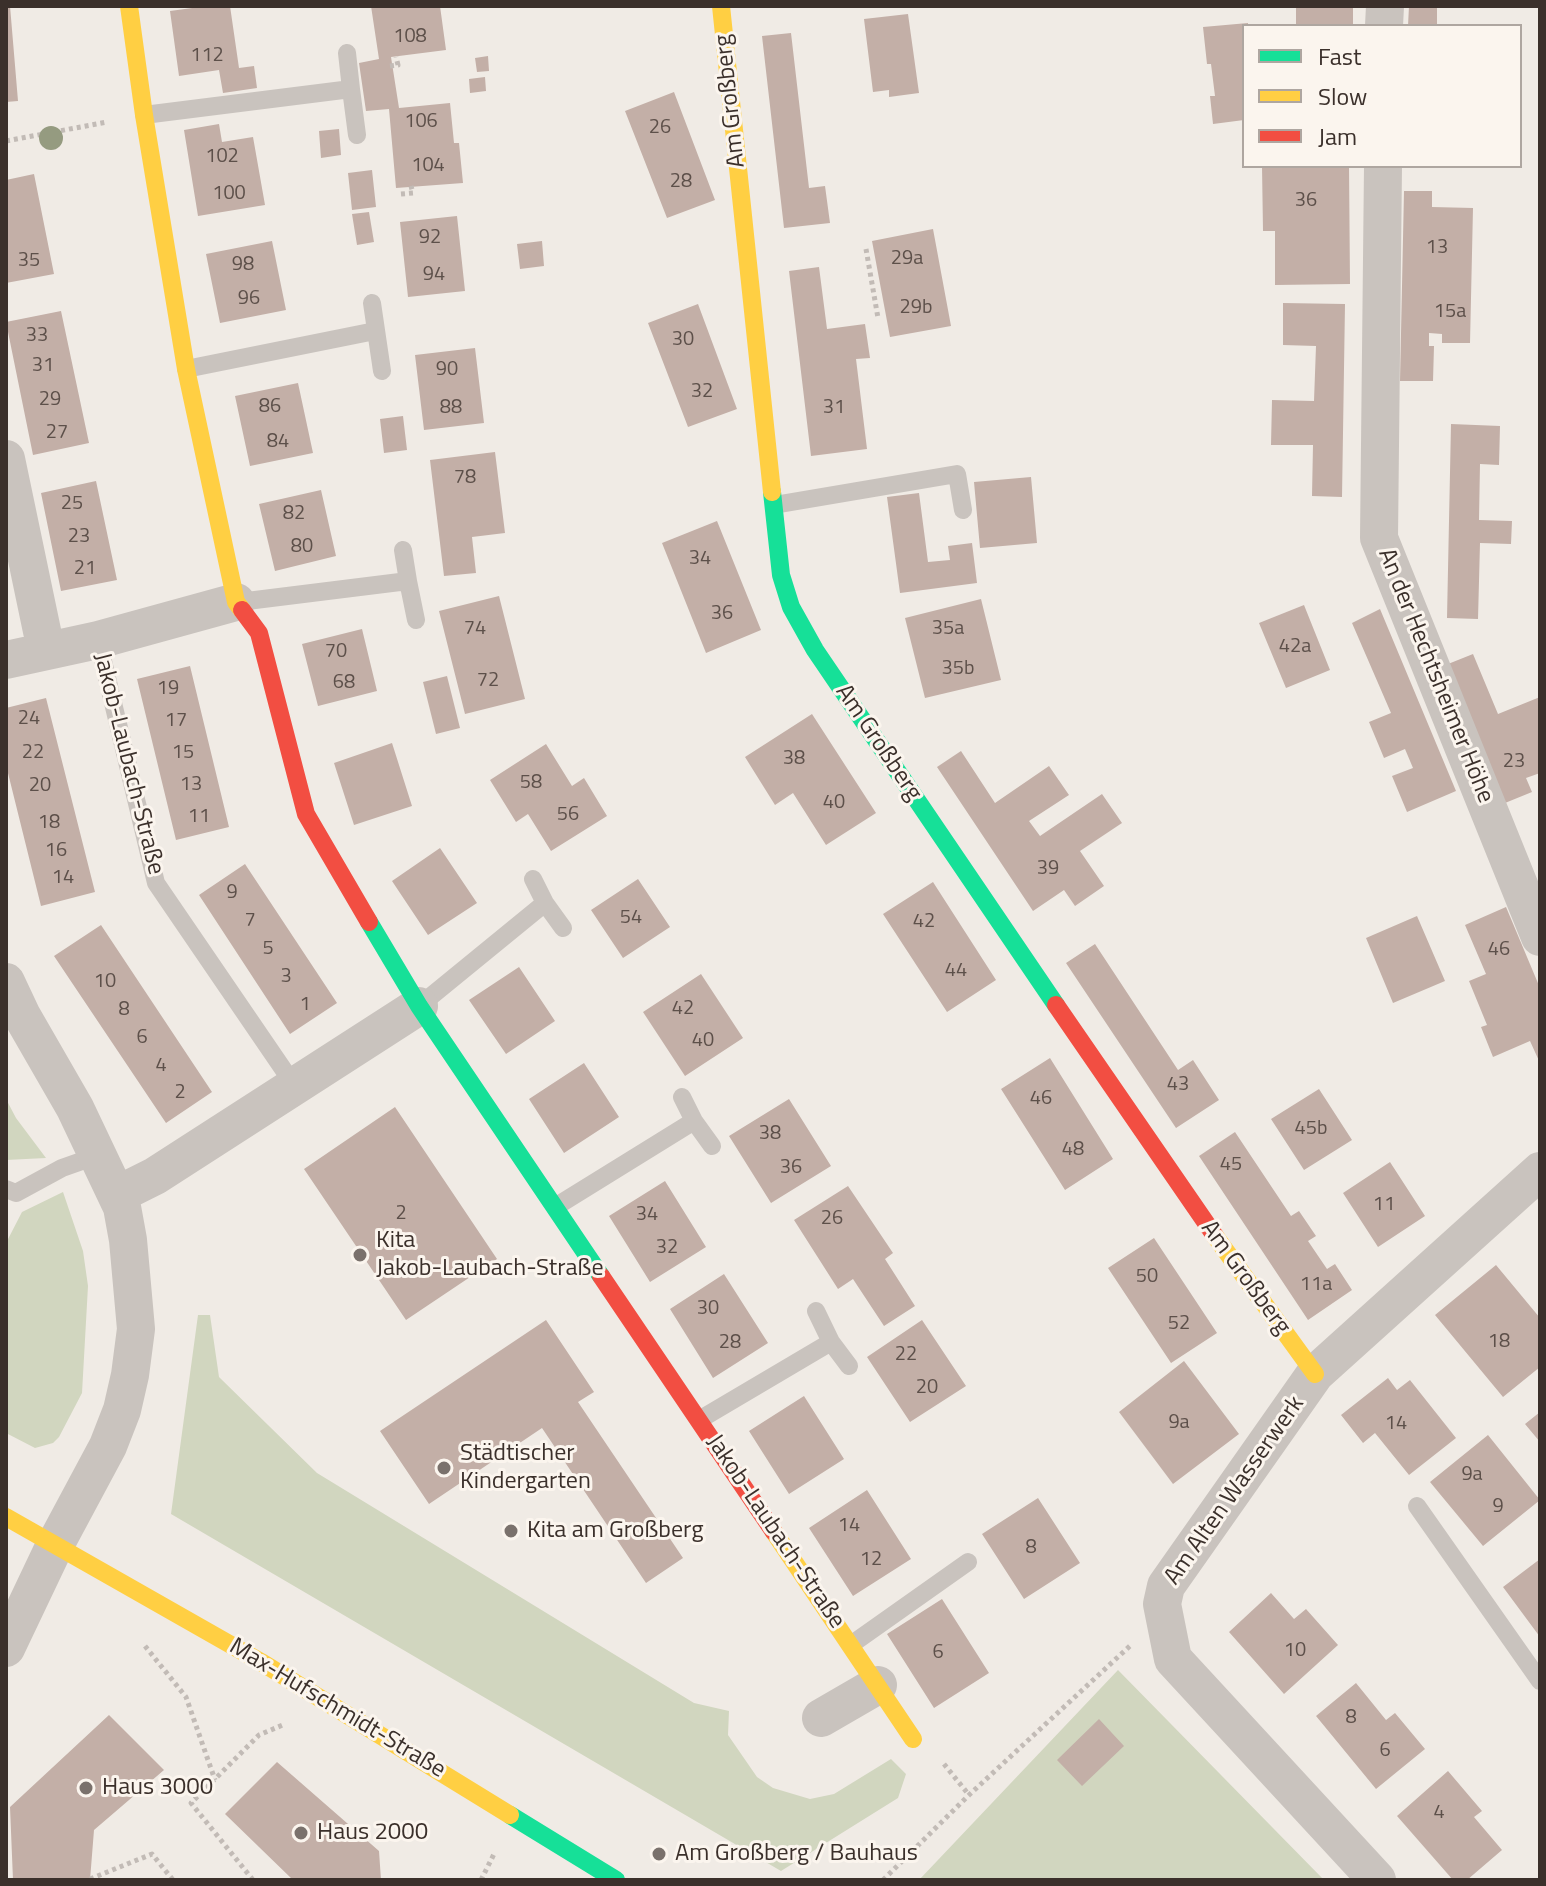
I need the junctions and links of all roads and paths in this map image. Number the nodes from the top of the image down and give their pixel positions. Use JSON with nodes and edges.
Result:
{"nodes":[{"id":1,"x":129,"y":6,"type":"edge"},
{"id":2,"x":721,"y":6,"type":"edge"},
{"id":3,"x":347,"y":53,"type":"dead end"},
{"id":4,"x":396,"y":57,"type":"dead end"},
{"id":5,"x":390,"y":66,"type":"dead end"},
{"id":6,"x":351,"y":89,"type":"junction"},
{"id":7,"x":144,"y":115,"type":"junction"},
{"id":8,"x":357,"y":135,"type":"dead end"},
{"id":9,"x":6,"y":141,"type":"edge"},
{"id":10,"x":1383,"y":168,"type":"edge"},
{"id":11,"x":411,"y":186,"type":"dead end"},
{"id":12,"x":401,"y":194,"type":"dead end"},
{"id":13,"x":866,"y":249,"type":"dead end"},
{"id":14,"x":372,"y":303,"type":"dead end"},
{"id":15,"x":878,"y":318,"type":"dead end"},
{"id":16,"x":375,"y":331,"type":"junction"},
{"id":17,"x":186,"y":369,"type":"junction"},
{"id":18,"x":382,"y":371,"type":"dead end"},
{"id":19,"x":6,"y":459,"type":"edge"},
{"id":20,"x":774,"y":505,"type":"junction"},
{"id":21,"x":963,"y":510,"type":"dead end"},
{"id":22,"x":403,"y":550,"type":"dead end"},
{"id":23,"x":408,"y":581,"type":"junction"},
{"id":24,"x":236,"y":602,"type":"junction"},
{"id":25,"x":416,"y":620,"type":"dead end"},
{"id":26,"x":98,"y":640,"type":"junction"},
{"id":27,"x":46,"y":650,"type":"junction"},
{"id":28,"x":6,"y":660,"type":"edge"},
{"id":29,"x":533,"y":879,"type":"dead end"},
{"id":30,"x":545,"y":903,"type":"junction"},
{"id":31,"x":563,"y":928,"type":"dead end"},
{"id":32,"x":1540,"y":937,"type":"edge"},
{"id":33,"x":6,"y":982,"type":"edge"},
{"id":34,"x":419,"y":1006,"type":"junction"},
{"id":35,"x":6,"y":1038,"type":"edge"},
{"id":36,"x":294,"y":1085,"type":"junction"},
{"id":37,"x":682,"y":1097,"type":"dead end"},
{"id":38,"x":694,"y":1121,"type":"junction"},
{"id":39,"x":712,"y":1146,"type":"dead end"},
{"id":40,"x":96,"y":1156,"type":"junction"},
{"id":41,"x":1540,"y":1171,"type":"edge"},
{"id":42,"x":6,"y":1189,"type":"edge"},
{"id":43,"x":117,"y":1195,"type":"junction"},
{"id":44,"x":555,"y":1207,"type":"junction"},
{"id":45,"x":816,"y":1311,"type":"dead end"},
{"id":46,"x":831,"y":1342,"type":"junction"},
{"id":47,"x":849,"y":1366,"type":"dead end"},
{"id":48,"x":1315,"y":1374,"type":"junction"},
{"id":49,"x":699,"y":1420,"type":"junction"},
{"id":50,"x":1417,"y":1506,"type":"dead end"},
{"id":51,"x":6,"y":1517,"type":"edge"},
{"id":52,"x":55,"y":1545,"type":"junction"},
{"id":53,"x":968,"y":1562,"type":"dead end"},
{"id":54,"x":852,"y":1644,"type":"junction"},
{"id":55,"x":1130,"y":1644,"type":"dead end"},
{"id":56,"x":145,"y":1646,"type":"dead end"},
{"id":57,"x":6,"y":1648,"type":"edge"},
{"id":58,"x":1540,"y":1681,"type":"edge"},
{"id":59,"x":878,"y":1685,"type":"junction"},
{"id":60,"x":821,"y":1718,"type":"dead end"},
{"id":61,"x":293,"y":1721,"type":"dead end"},
{"id":62,"x":913,"y":1739,"type":"dead end"},
{"id":63,"x":215,"y":1780,"type":"junction"},
{"id":64,"x":499,"y":1844,"type":"dead end"},
{"id":65,"x":90,"y":1879,"type":"edge"},
{"id":66,"x":173,"y":1880,"type":"edge"},
{"id":67,"x":253,"y":1880,"type":"edge"},
{"id":68,"x":481,"y":1880,"type":"edge"},
{"id":69,"x":616,"y":1880,"type":"edge"},
{"id":70,"x":883,"y":1880,"type":"edge"},
{"id":71,"x":1377,"y":1880,"type":"edge"}],
"edges":[{"from":1,"to":7,"type":"street","name":"Jakob-Laubach-Straße"},
{"from":2,"to":20,"type":"street","name":"Am Großberg"},
{"from":3,"to":6,"type":"lane"},
{"from":4,"to":5,"type":"path"},
{"from":6,"to":7,"type":"lane"},
{"from":6,"to":8,"type":"lane"},
{"from":7,"to":9,"type":"path"},
{"from":7,"to":17,"type":"street","name":"Jakob-Laubach-Straße"},
{"from":10,"to":32,"type":"street","name":"An der Hechtsheimer Höhe"},
{"from":11,"to":12,"type":"path"},
{"from":13,"to":15,"type":"path"},
{"from":14,"to":16,"type":"lane"},
{"from":16,"to":17,"type":"lane"},
{"from":16,"to":18,"type":"lane"},
{"from":17,"to":24,"type":"street","name":"Jakob-Laubach-Straße"},
{"from":19,"to":27,"type":"street"},
{"from":20,"to":21,"type":"lane"},
{"from":20,"to":48,"type":"street","name":"Am Großberg"},
{"from":22,"to":23,"type":"lane"},
{"from":23,"to":24,"type":"lane","name":"Jakob-Laubach-Straße"},
{"from":23,"to":25,"type":"lane"},
{"from":24,"to":26,"type":"street","name":"Jakob-Laubach-Straße"},
{"from":24,"to":34,"type":"street","name":"Jakob-Laubach-Straße"},
{"from":26,"to":27,"type":"street","name":"Jakob-Laubach-Straße"},
{"from":26,"to":36,"type":"lane","name":"Jakob-Laubach-Straße"},
{"from":27,"to":28,"type":"street","name":"Jakob-Laubach-Straße"},
{"from":29,"to":30,"type":"lane"},
{"from":30,"to":31,"type":"lane"},
{"from":30,"to":34,"type":"lane"},
{"from":33,"to":40,"type":"street"},
{"from":34,"to":36,"type":"street"},
{"from":34,"to":44,"type":"street","name":"Jakob-Laubach-Straße"},
{"from":35,"to":40,"type":"street"},
{"from":36,"to":43,"type":"street"},
{"from":37,"to":38,"type":"lane"},
{"from":38,"to":39,"type":"lane"},
{"from":38,"to":44,"type":"lane"},
{"from":40,"to":42,"type":"lane"},
{"from":40,"to":43,"type":"street"},
{"from":41,"to":48,"type":"street","name":"Am Alten Wasserwerk"},
{"from":43,"to":52,"type":"street"},
{"from":44,"to":49,"type":"street","name":"Jakob-Laubach-Straße"},
{"from":45,"to":46,"type":"lane"},
{"from":46,"to":47,"type":"lane"},
{"from":46,"to":49,"type":"lane","name":"Jakob-Laubach-Straße"},
{"from":48,"to":71,"type":"street","name":"Am Alten Wasserwerk"},
{"from":49,"to":54,"type":"street","name":"Jakob-Laubach-Straße"},
{"from":50,"to":58,"type":"lane"},
{"from":51,"to":52,"type":"street","name":"Max-Hufschmidt-Straße"},
{"from":52,"to":57,"type":"street"},
{"from":52,"to":69,"type":"street","name":"Max-Hufschmidt-Straße"},
{"from":53,"to":54,"type":"lane","name":"Jakob-Laubach-Straße"},
{"from":54,"to":59,"type":"street","name":"Jakob-Laubach-Straße"},
{"from":55,"to":70,"type":"path"},
{"from":56,"to":63,"type":"path"},
{"from":59,"to":60,"type":"street"},
{"from":59,"to":62,"type":"street","name":"Jakob-Laubach-Straße"},
{"from":61,"to":63,"type":"path"},
{"from":63,"to":67,"type":"path"},
{"from":64,"to":68,"type":"path"},
{"from":65,"to":66,"type":"path"}]}
